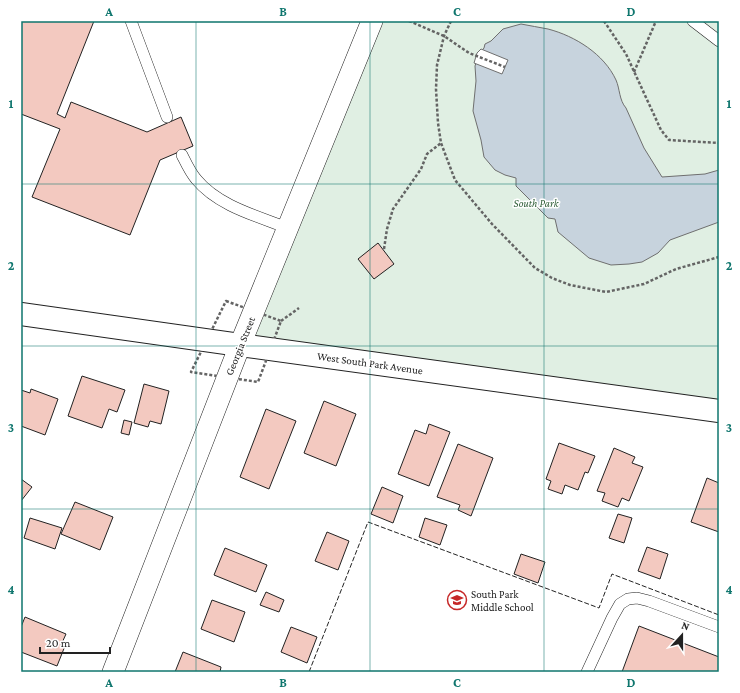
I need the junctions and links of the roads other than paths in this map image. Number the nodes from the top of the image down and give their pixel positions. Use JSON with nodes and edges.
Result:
{"nodes":[{"id":1,"x":131,"y":21,"type":"edge"},
{"id":2,"x":372,"y":21,"type":"edge"},
{"id":3,"x":693,"y":21,"type":"edge"},
{"id":4,"x":719,"y":41,"type":"edge"},
{"id":5,"x":167,"y":117,"type":"dead end"},
{"id":6,"x":182,"y":155,"type":"dead end"},
{"id":7,"x":288,"y":228,"type":"junction"},
{"id":8,"x":21,"y":314,"type":"edge"},
{"id":9,"x":240,"y":346,"type":"junction"},
{"id":10,"x":719,"y":411,"type":"edge"},
{"id":11,"x":719,"y":627,"type":"edge"},
{"id":12,"x":113,"y":672,"type":"edge"},
{"id":13,"x":587,"y":672,"type":"edge"}],
"edges":[{"from":1,"to":5,"type":"lane"},
{"from":2,"to":7,"type":"street","name":"Georgia Street"},
{"from":3,"to":4,"type":"lane"},
{"from":6,"to":7,"type":"lane"},
{"from":7,"to":9,"type":"street","name":"Georgia Street"},
{"from":8,"to":9,"type":"main road","name":"West South Park Avenue"},
{"from":9,"to":10,"type":"main road","name":"West South Park Avenue"},
{"from":9,"to":12,"type":"street","name":"Georgia Street"},
{"from":11,"to":13,"type":"lane"}]}
